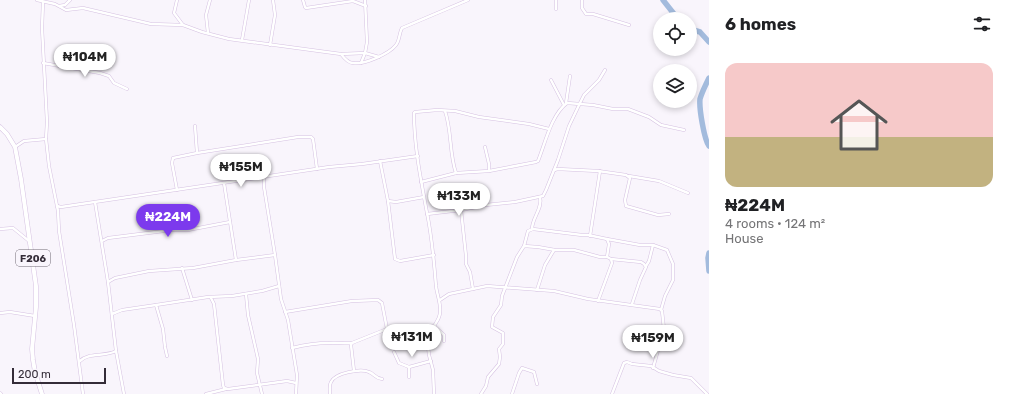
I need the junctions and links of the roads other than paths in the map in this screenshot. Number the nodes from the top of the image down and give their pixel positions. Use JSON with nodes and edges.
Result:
{"nodes":[{"id":1,"x":37,"y":0,"type":"edge"},
{"id":2,"x":70,"y":0,"type":"edge"},
{"id":3,"x":176,"y":0,"type":"edge"},
{"id":4,"x":210,"y":0,"type":"edge"},
{"id":5,"x":249,"y":0,"type":"edge"},
{"id":6,"x":273,"y":0,"type":"edge"},
{"id":7,"x":303,"y":0,"type":"edge"},
{"id":8,"x":365,"y":0,"type":"edge"},
{"id":9,"x":468,"y":0,"type":"edge"},
{"id":10,"x":556,"y":0,"type":"edge"},
{"id":11,"x":582,"y":0,"type":"edge"},
{"id":12,"x":43,"y":2,"type":"junction"},
{"id":13,"x":59,"y":6,"type":"junction"},
{"id":14,"x":366,"y":6,"type":"junction"},
{"id":15,"x":556,"y":9,"type":"dead end"},
{"id":16,"x":183,"y":25,"type":"junction"},
{"id":17,"x":629,"y":25,"type":"dead end"},
{"id":18,"x":208,"y":34,"type":"junction"},
{"id":19,"x":242,"y":40,"type":"junction"},
{"id":20,"x":270,"y":44,"type":"junction"},
{"id":21,"x":365,"y":53,"type":"junction"},
{"id":22,"x":341,"y":54,"type":"junction"},
{"id":23,"x":379,"y":57,"type":"junction"},
{"id":24,"x":43,"y":63,"type":"junction"},
{"id":25,"x":361,"y":63,"type":"junction"},
{"id":26,"x":605,"y":70,"type":"dead end"},
{"id":27,"x":570,"y":76,"type":"dead end"},
{"id":28,"x":550,"y":80,"type":"dead end"},
{"id":29,"x":127,"y":89,"type":"dead end"},
{"id":30,"x":580,"y":103,"type":"junction"},
{"id":31,"x":565,"y":104,"type":"junction"},
{"id":32,"x":445,"y":111,"type":"junction"},
{"id":33,"x":195,"y":126,"type":"dead end"},
{"id":34,"x":0,"y":127,"type":"edge"},
{"id":35,"x":549,"y":129,"type":"junction"},
{"id":36,"x":684,"y":130,"type":"dead end"},
{"id":37,"x":46,"y":139,"type":"junction"},
{"id":38,"x":15,"y":146,"type":"junction"},
{"id":39,"x":485,"y":147,"type":"dead end"},
{"id":40,"x":197,"y":153,"type":"junction"},
{"id":41,"x":418,"y":156,"type":"junction"},
{"id":42,"x":380,"y":161,"type":"junction"},
{"id":43,"x":317,"y":169,"type":"junction"},
{"id":44,"x":554,"y":170,"type":"junction"},
{"id":45,"x":489,"y":171,"type":"junction"},
{"id":46,"x":600,"y":171,"type":"junction"},
{"id":47,"x":456,"y":173,"type":"junction"},
{"id":48,"x":264,"y":176,"type":"junction"},
{"id":49,"x":629,"y":176,"type":"junction"},
{"id":50,"x":421,"y":182,"type":"junction"},
{"id":51,"x":224,"y":183,"type":"junction"},
{"id":52,"x":177,"y":190,"type":"junction"},
{"id":53,"x":688,"y":193,"type":"dead end"},
{"id":54,"x":424,"y":197,"type":"junction"},
{"id":55,"x":540,"y":197,"type":"junction"},
{"id":56,"x":388,"y":201,"type":"junction"},
{"id":57,"x":95,"y":202,"type":"junction"},
{"id":58,"x":57,"y":206,"type":"junction"},
{"id":59,"x":61,"y":207,"type":"junction"},
{"id":60,"x":462,"y":210,"type":"junction"},
{"id":61,"x":58,"y":211,"type":"junction"},
{"id":62,"x":427,"y":214,"type":"junction"},
{"id":63,"x":669,"y":214,"type":"dead end"},
{"id":64,"x":230,"y":222,"type":"junction"},
{"id":65,"x":0,"y":229,"type":"edge"},
{"id":66,"x":532,"y":229,"type":"junction"},
{"id":67,"x":29,"y":235,"type":"junction"},
{"id":68,"x":23,"y":236,"type":"junction"},
{"id":69,"x":590,"y":236,"type":"junction"},
{"id":70,"x":608,"y":239,"type":"junction"},
{"id":71,"x":102,"y":241,"type":"junction"},
{"id":72,"x":30,"y":242,"type":"junction"},
{"id":73,"x":653,"y":245,"type":"junction"},
{"id":74,"x":524,"y":246,"type":"junction"},
{"id":75,"x":554,"y":250,"type":"junction"},
{"id":76,"x":275,"y":255,"type":"junction"},
{"id":77,"x":434,"y":255,"type":"junction"},
{"id":78,"x":607,"y":257,"type":"junction"},
{"id":79,"x":236,"y":260,"type":"junction"},
{"id":80,"x":611,"y":260,"type":"junction"},
{"id":81,"x":646,"y":267,"type":"junction"},
{"id":82,"x":182,"y":268,"type":"junction"},
{"id":83,"x":108,"y":282,"type":"junction"},
{"id":84,"x":279,"y":286,"type":"junction"},
{"id":85,"x":506,"y":287,"type":"junction"},
{"id":86,"x":473,"y":289,"type":"junction"},
{"id":87,"x":536,"y":290,"type":"junction"},
{"id":88,"x":246,"y":294,"type":"junction"},
{"id":89,"x":211,"y":298,"type":"junction"},
{"id":90,"x":192,"y":300,"type":"junction"},
{"id":91,"x":440,"y":300,"type":"junction"},
{"id":92,"x":598,"y":301,"type":"junction"},
{"id":93,"x":156,"y":304,"type":"junction"},
{"id":94,"x":632,"y":304,"type":"junction"},
{"id":95,"x":661,"y":310,"type":"junction"},
{"id":96,"x":285,"y":312,"type":"junction"},
{"id":97,"x":0,"y":313,"type":"edge"},
{"id":98,"x":112,"y":314,"type":"junction"},
{"id":99,"x":35,"y":316,"type":"junction"},
{"id":100,"x":434,"y":326,"type":"junction"},
{"id":101,"x":387,"y":329,"type":"junction"},
{"id":102,"x":426,"y":329,"type":"junction"},
{"id":103,"x":444,"y":341,"type":"dead end"},
{"id":104,"x":352,"y":343,"type":"junction"},
{"id":105,"x":292,"y":348,"type":"junction"},
{"id":106,"x":116,"y":351,"type":"junction"},
{"id":107,"x":394,"y":352,"type":"dead end"},
{"id":108,"x":168,"y":356,"type":"dead end"},
{"id":109,"x":431,"y":360,"type":"junction"},
{"id":110,"x":79,"y":361,"type":"junction"},
{"id":111,"x":409,"y":367,"type":"junction"},
{"id":112,"x":653,"y":368,"type":"junction"},
{"id":113,"x":354,"y":371,"type":"junction"},
{"id":114,"x":409,"y":377,"type":"dead end"},
{"id":115,"x":382,"y":379,"type":"dead end"},
{"id":116,"x":296,"y":382,"type":"junction"},
{"id":117,"x":260,"y":384,"type":"junction"},
{"id":118,"x":538,"y":384,"type":"dead end"},
{"id":119,"x":226,"y":389,"type":"junction"},
{"id":120,"x":42,"y":394,"type":"edge"},
{"id":121,"x":83,"y":394,"type":"edge"},
{"id":122,"x":124,"y":394,"type":"edge"},
{"id":123,"x":206,"y":394,"type":"edge"},
{"id":124,"x":262,"y":394,"type":"edge"},
{"id":125,"x":296,"y":394,"type":"edge"},
{"id":126,"x":330,"y":394,"type":"edge"},
{"id":127,"x":434,"y":394,"type":"edge"},
{"id":128,"x":481,"y":394,"type":"edge"},
{"id":129,"x":512,"y":394,"type":"edge"},
{"id":130,"x":612,"y":394,"type":"edge"},
{"id":131,"x":707,"y":394,"type":"edge"}],
"edges":[{"from":1,"to":12,"type":"street"},
{"from":2,"to":13,"type":"street"},
{"from":3,"to":16,"type":"street"},
{"from":4,"to":18,"type":"street"},
{"from":5,"to":19,"type":"street"},
{"from":6,"to":20,"type":"street"},
{"from":7,"to":14,"type":"street"},
{"from":8,"to":14,"type":"street"},
{"from":9,"to":23,"type":"street"},
{"from":10,"to":15,"type":"street"},
{"from":11,"to":17,"type":"street"},
{"from":12,"to":13,"type":"street"},
{"from":12,"to":24,"type":"street"},
{"from":13,"to":16,"type":"street"},
{"from":14,"to":21,"type":"street"},
{"from":16,"to":18,"type":"street"},
{"from":18,"to":19,"type":"street"},
{"from":19,"to":20,"type":"street"},
{"from":20,"to":22,"type":"street"},
{"from":21,"to":22,"type":"street"},
{"from":21,"to":23,"type":"street"},
{"from":21,"to":25,"type":"street"},
{"from":22,"to":25,"type":"street"},
{"from":23,"to":25,"type":"street"},
{"from":24,"to":29,"type":"street"},
{"from":24,"to":37,"type":"street"},
{"from":26,"to":30,"type":"street"},
{"from":27,"to":31,"type":"street"},
{"from":28,"to":31,"type":"street"},
{"from":30,"to":31,"type":"street"},
{"from":30,"to":36,"type":"street"},
{"from":30,"to":44,"type":"street"},
{"from":31,"to":35,"type":"street"},
{"from":32,"to":35,"type":"street"},
{"from":32,"to":41,"type":"street"},
{"from":32,"to":47,"type":"street"},
{"from":33,"to":40,"type":"street"},
{"from":34,"to":38,"type":"main road","number":"F206"},
{"from":35,"to":45,"type":"street"},
{"from":37,"to":38,"type":"street"},
{"from":37,"to":58,"type":"street"},
{"from":38,"to":67,"type":"main road","number":"F206"},
{"from":39,"to":45,"type":"street"},
{"from":40,"to":43,"type":"street"},
{"from":40,"to":52,"type":"street"},
{"from":41,"to":42,"type":"street"},
{"from":41,"to":50,"type":"street"},
{"from":42,"to":43,"type":"street"},
{"from":42,"to":56,"type":"street"},
{"from":43,"to":48,"type":"street"},
{"from":44,"to":46,"type":"street"},
{"from":44,"to":55,"type":"street"},
{"from":45,"to":47,"type":"street"},
{"from":46,"to":49,"type":"street"},
{"from":46,"to":69,"type":"street"},
{"from":47,"to":50,"type":"street"},
{"from":48,"to":51,"type":"street"},
{"from":48,"to":76,"type":"street"},
{"from":49,"to":53,"type":"street"},
{"from":49,"to":63,"type":"street"},
{"from":50,"to":54,"type":"street"},
{"from":51,"to":52,"type":"street"},
{"from":51,"to":64,"type":"street"},
{"from":52,"to":57,"type":"street"},
{"from":54,"to":56,"type":"street"},
{"from":54,"to":62,"type":"street"},
{"from":55,"to":60,"type":"street"},
{"from":55,"to":66,"type":"street"},
{"from":56,"to":77,"type":"street"},
{"from":57,"to":59,"type":"street"},
{"from":57,"to":71,"type":"street"},
{"from":58,"to":59,"type":"street"},
{"from":58,"to":61,"type":"street"},
{"from":59,"to":61,"type":"street"},
{"from":60,"to":62,"type":"street"},
{"from":60,"to":86,"type":"street"},
{"from":61,"to":110,"type":"street"},
{"from":62,"to":77,"type":"street"},
{"from":64,"to":71,"type":"street"},
{"from":64,"to":79,"type":"street"},
{"from":65,"to":68,"type":"street"},
{"from":66,"to":69,"type":"street"},
{"from":66,"to":74,"type":"street"},
{"from":67,"to":68,"type":"street"},
{"from":67,"to":72,"type":"main road","number":"F206"},
{"from":68,"to":72,"type":"street"},
{"from":69,"to":70,"type":"street"},
{"from":70,"to":73,"type":"street"},
{"from":70,"to":78,"type":"street"},
{"from":71,"to":83,"type":"street"},
{"from":72,"to":99,"type":"main road","number":"F206"},
{"from":73,"to":81,"type":"street"},
{"from":73,"to":95,"type":"street"},
{"from":74,"to":75,"type":"street"},
{"from":74,"to":85,"type":"street"},
{"from":75,"to":78,"type":"street"},
{"from":75,"to":87,"type":"street"},
{"from":76,"to":79,"type":"street"},
{"from":76,"to":84,"type":"street"},
{"from":77,"to":91,"type":"street"},
{"from":78,"to":80,"type":"street"},
{"from":79,"to":82,"type":"street"},
{"from":80,"to":81,"type":"street"},
{"from":80,"to":92,"type":"street"},
{"from":81,"to":94,"type":"street"},
{"from":82,"to":83,"type":"street"},
{"from":82,"to":90,"type":"street"},
{"from":83,"to":98,"type":"street"},
{"from":84,"to":88,"type":"street"},
{"from":84,"to":96,"type":"street"},
{"from":85,"to":86,"type":"street"},
{"from":85,"to":87,"type":"street"},
{"from":85,"to":128,"type":"street"},
{"from":86,"to":91,"type":"street"},
{"from":87,"to":92,"type":"street"},
{"from":88,"to":89,"type":"street"},
{"from":88,"to":117,"type":"street"},
{"from":89,"to":90,"type":"street"},
{"from":89,"to":119,"type":"street"},
{"from":90,"to":93,"type":"street"},
{"from":91,"to":100,"type":"street"},
{"from":92,"to":94,"type":"street"},
{"from":93,"to":98,"type":"street"},
{"from":93,"to":108,"type":"street"},
{"from":94,"to":95,"type":"street"},
{"from":95,"to":112,"type":"street"},
{"from":96,"to":101,"type":"street"},
{"from":96,"to":105,"type":"street"},
{"from":97,"to":99,"type":"street"},
{"from":98,"to":106,"type":"street"},
{"from":99,"to":120,"type":"main road","number":"F206"},
{"from":100,"to":102,"type":"street"},
{"from":100,"to":103,"type":"street"},
{"from":101,"to":102,"type":"street"},
{"from":101,"to":104,"type":"street"},
{"from":102,"to":109,"type":"street"},
{"from":104,"to":105,"type":"street"},
{"from":104,"to":113,"type":"street"},
{"from":105,"to":116,"type":"street"},
{"from":106,"to":110,"type":"street"},
{"from":106,"to":122,"type":"street"},
{"from":107,"to":111,"type":"street"},
{"from":109,"to":111,"type":"street"},
{"from":109,"to":127,"type":"street"},
{"from":110,"to":121,"type":"street"},
{"from":111,"to":114,"type":"street"},
{"from":112,"to":130,"type":"street"},
{"from":112,"to":131,"type":"street"},
{"from":113,"to":115,"type":"street"},
{"from":113,"to":126,"type":"street"},
{"from":116,"to":117,"type":"street"},
{"from":116,"to":125,"type":"street"},
{"from":117,"to":119,"type":"street"},
{"from":117,"to":124,"type":"street"},
{"from":118,"to":129,"type":"street"},
{"from":119,"to":123,"type":"street"}]}
